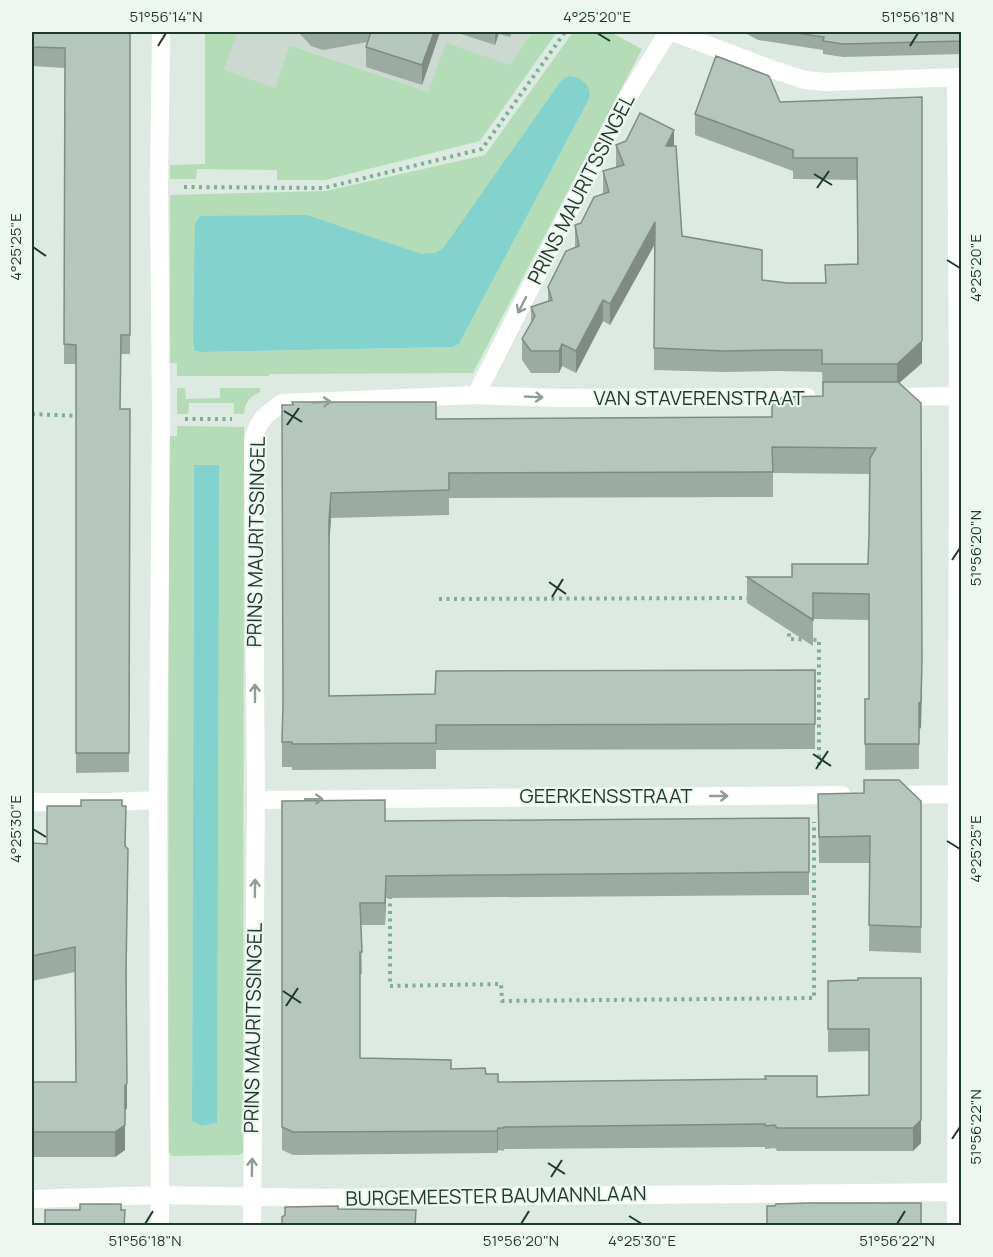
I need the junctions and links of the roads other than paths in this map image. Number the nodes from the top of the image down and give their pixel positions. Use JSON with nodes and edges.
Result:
{"nodes":[{"id":1,"x":161,"y":32,"type":"edge"},
{"id":2,"x":671,"y":32,"type":"edge"},
{"id":3,"x":959,"y":77,"type":"edge"},
{"id":4,"x":476,"y":394,"type":"junction"},
{"id":5,"x":960,"y":396,"type":"edge"},
{"id":6,"x":823,"y":397,"type":"edge"},
{"id":7,"x":880,"y":397,"type":"edge"},
{"id":8,"x":959,"y":794,"type":"edge"},
{"id":9,"x":158,"y":800,"type":"junction"},
{"id":10,"x":256,"y":800,"type":"junction"},
{"id":11,"x":32,"y":802,"type":"edge"},
{"id":12,"x":959,"y":1192,"type":"edge"},
{"id":13,"x":160,"y":1195,"type":"junction"},
{"id":14,"x":252,"y":1196,"type":"junction"},
{"id":15,"x":32,"y":1198,"type":"edge"},
{"id":16,"x":160,"y":1226,"type":"edge"},
{"id":17,"x":252,"y":1226,"type":"edge"},
{"id":18,"x":956,"y":1226,"type":"edge"}],
"edges":[{"from":1,"to":9,"type":"street"},
{"from":2,"to":3,"type":"street"},
{"from":2,"to":4,"type":"street","name":"PRINS MAURITSSINGEL","one_way":true},
{"from":3,"to":5,"type":"street"},
{"from":4,"to":6,"type":"street","name":"VAN STAVERENSTRAAT","one_way":true},
{"from":10,"to":4,"type":"street","name":"PRINS MAURITSSINGEL","one_way":true},
{"from":5,"to":7,"type":"street"},
{"from":5,"to":8,"type":"street"},
{"from":10,"to":8,"type":"street","name":"GEERKENSSTRAAT","one_way":true},
{"from":8,"to":12,"type":"street"},
{"from":9,"to":11,"type":"street"},
{"from":9,"to":13,"type":"street"},
{"from":14,"to":10,"type":"street","name":"PRINS MAURITSSINGEL","one_way":true},
{"from":12,"to":14,"type":"street","name":"BURGEMEESTER BAUMANNLAAN"},
{"from":12,"to":18,"type":"street"},
{"from":13,"to":14,"type":"street","name":"BURGEMEESTER BAUMANNLAAN"},
{"from":13,"to":15,"type":"street","name":"BURGEMEESTER BAUMANNLAAN"},
{"from":13,"to":16,"type":"street"},
{"from":14,"to":17,"type":"street","name":"PRINS MAURITSSINGEL"}]}
